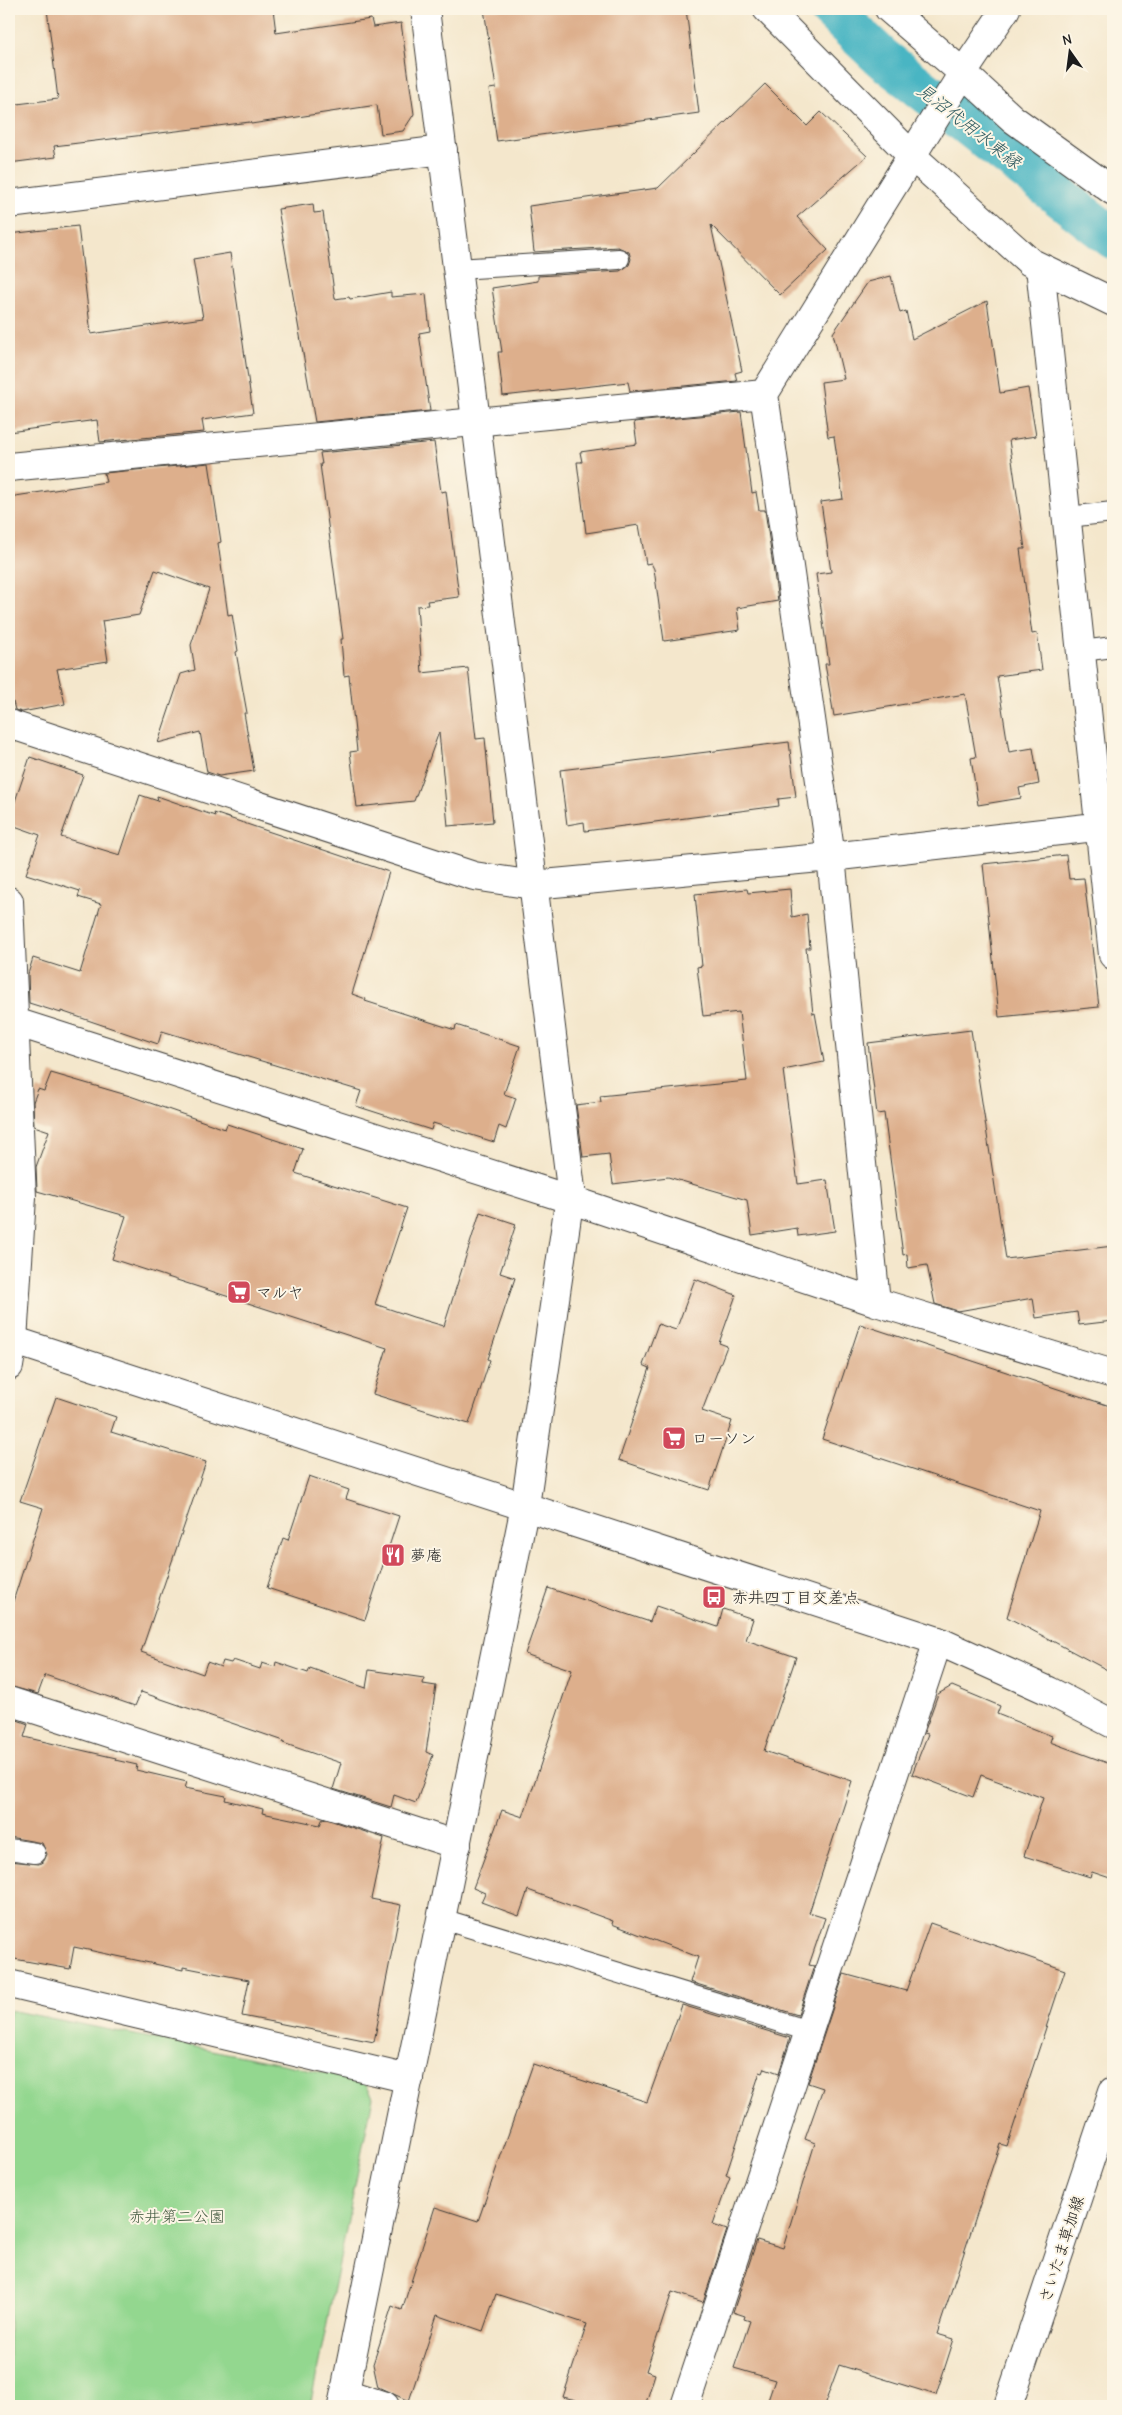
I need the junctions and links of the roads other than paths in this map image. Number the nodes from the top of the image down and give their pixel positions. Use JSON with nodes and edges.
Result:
{"nodes":[{"id":1,"x":426,"y":9,"type":"edge"},
{"id":2,"x":767,"y":9,"type":"edge"},
{"id":3,"x":889,"y":9,"type":"edge"},
{"id":4,"x":1006,"y":9,"type":"edge"},
{"id":5,"x":963,"y":74,"type":"junction"},
{"id":6,"x":443,"y":150,"type":"junction"},
{"id":7,"x":913,"y":157,"type":"junction"},
{"id":8,"x":1113,"y":191,"type":"edge"},
{"id":9,"x":9,"y":204,"type":"edge"},
{"id":10,"x":619,"y":259,"type":"dead end"},
{"id":11,"x":1040,"y":267,"type":"junction"},
{"id":12,"x":457,"y":269,"type":"junction"},
{"id":13,"x":1113,"y":302,"type":"edge"},
{"id":14,"x":764,"y":394,"type":"junction"},
{"id":15,"x":476,"y":422,"type":"junction"},
{"id":16,"x":9,"y":467,"type":"edge"},
{"id":17,"x":1113,"y":512,"type":"edge"},
{"id":18,"x":1068,"y":516,"type":"junction"},
{"id":19,"x":1113,"y":647,"type":"edge"},
{"id":20,"x":1082,"y":651,"type":"junction"},
{"id":21,"x":9,"y":724,"type":"edge"},
{"id":22,"x":1106,"y":826,"type":"edge"},
{"id":23,"x":831,"y":857,"type":"junction"},
{"id":24,"x":533,"y":885,"type":"junction"},
{"id":25,"x":9,"y":901,"type":"edge"},
{"id":26,"x":1113,"y":955,"type":"edge"},
{"id":27,"x":12,"y":1021,"type":"edge"},
{"id":28,"x":569,"y":1198,"type":"junction"},
{"id":29,"x":876,"y":1302,"type":"junction"},
{"id":30,"x":10,"y":1348,"type":"edge"},
{"id":31,"x":1113,"y":1374,"type":"edge"},
{"id":32,"x":525,"y":1506,"type":"junction"},
{"id":33,"x":938,"y":1641,"type":"junction"},
{"id":34,"x":9,"y":1701,"type":"edge"},
{"id":35,"x":1113,"y":1724,"type":"edge"},
{"id":36,"x":457,"y":1844,"type":"junction"},
{"id":37,"x":9,"y":1849,"type":"edge"},
{"id":38,"x":35,"y":1853,"type":"dead end"},
{"id":39,"x":442,"y":1919,"type":"junction"},
{"id":40,"x":9,"y":1984,"type":"edge"},
{"id":41,"x":809,"y":2031,"type":"junction"},
{"id":42,"x":409,"y":2079,"type":"junction"},
{"id":43,"x":1113,"y":2091,"type":"edge"},
{"id":44,"x":344,"y":2400,"type":"edge"},
{"id":45,"x":385,"y":2406,"type":"edge"},
{"id":46,"x":685,"y":2406,"type":"edge"},
{"id":47,"x":1008,"y":2406,"type":"edge"}],
"edges":[{"from":1,"to":6,"type":"street"},
{"from":2,"to":7,"type":"street"},
{"from":3,"to":5,"type":"street"},
{"from":4,"to":5,"type":"street"},
{"from":5,"to":7,"type":"street"},
{"from":5,"to":8,"type":"street"},
{"from":6,"to":9,"type":"street"},
{"from":6,"to":12,"type":"street"},
{"from":7,"to":11,"type":"street"},
{"from":7,"to":14,"type":"street"},
{"from":10,"to":12,"type":"lane"},
{"from":11,"to":13,"type":"street"},
{"from":11,"to":18,"type":"street"},
{"from":12,"to":15,"type":"street"},
{"from":14,"to":15,"type":"street"},
{"from":14,"to":23,"type":"street"},
{"from":15,"to":16,"type":"street"},
{"from":15,"to":24,"type":"street"},
{"from":17,"to":18,"type":"lane"},
{"from":18,"to":20,"type":"street"},
{"from":19,"to":20,"type":"lane"},
{"from":20,"to":22,"type":"street"},
{"from":21,"to":24,"type":"street"},
{"from":22,"to":23,"type":"street"},
{"from":22,"to":26,"type":"street"},
{"from":23,"to":24,"type":"street"},
{"from":23,"to":29,"type":"street"},
{"from":24,"to":28,"type":"street"},
{"from":25,"to":27,"type":"street"},
{"from":27,"to":28,"type":"street"},
{"from":27,"to":30,"type":"street"},
{"from":28,"to":29,"type":"street"},
{"from":28,"to":32,"type":"street"},
{"from":29,"to":31,"type":"street"},
{"from":30,"to":32,"type":"street"},
{"from":32,"to":33,"type":"street"},
{"from":32,"to":36,"type":"street"},
{"from":33,"to":35,"type":"street"},
{"from":33,"to":41,"type":"street"},
{"from":34,"to":36,"type":"street"},
{"from":36,"to":39,"type":"street"},
{"from":37,"to":38,"type":"lane"},
{"from":39,"to":41,"type":"lane"},
{"from":39,"to":42,"type":"street"},
{"from":40,"to":42,"type":"street"},
{"from":41,"to":46,"type":"street"},
{"from":42,"to":44,"type":"street"},
{"from":43,"to":47,"type":"street","name":"さいたま草加線"},
{"from":44,"to":45,"type":"street"}]}
